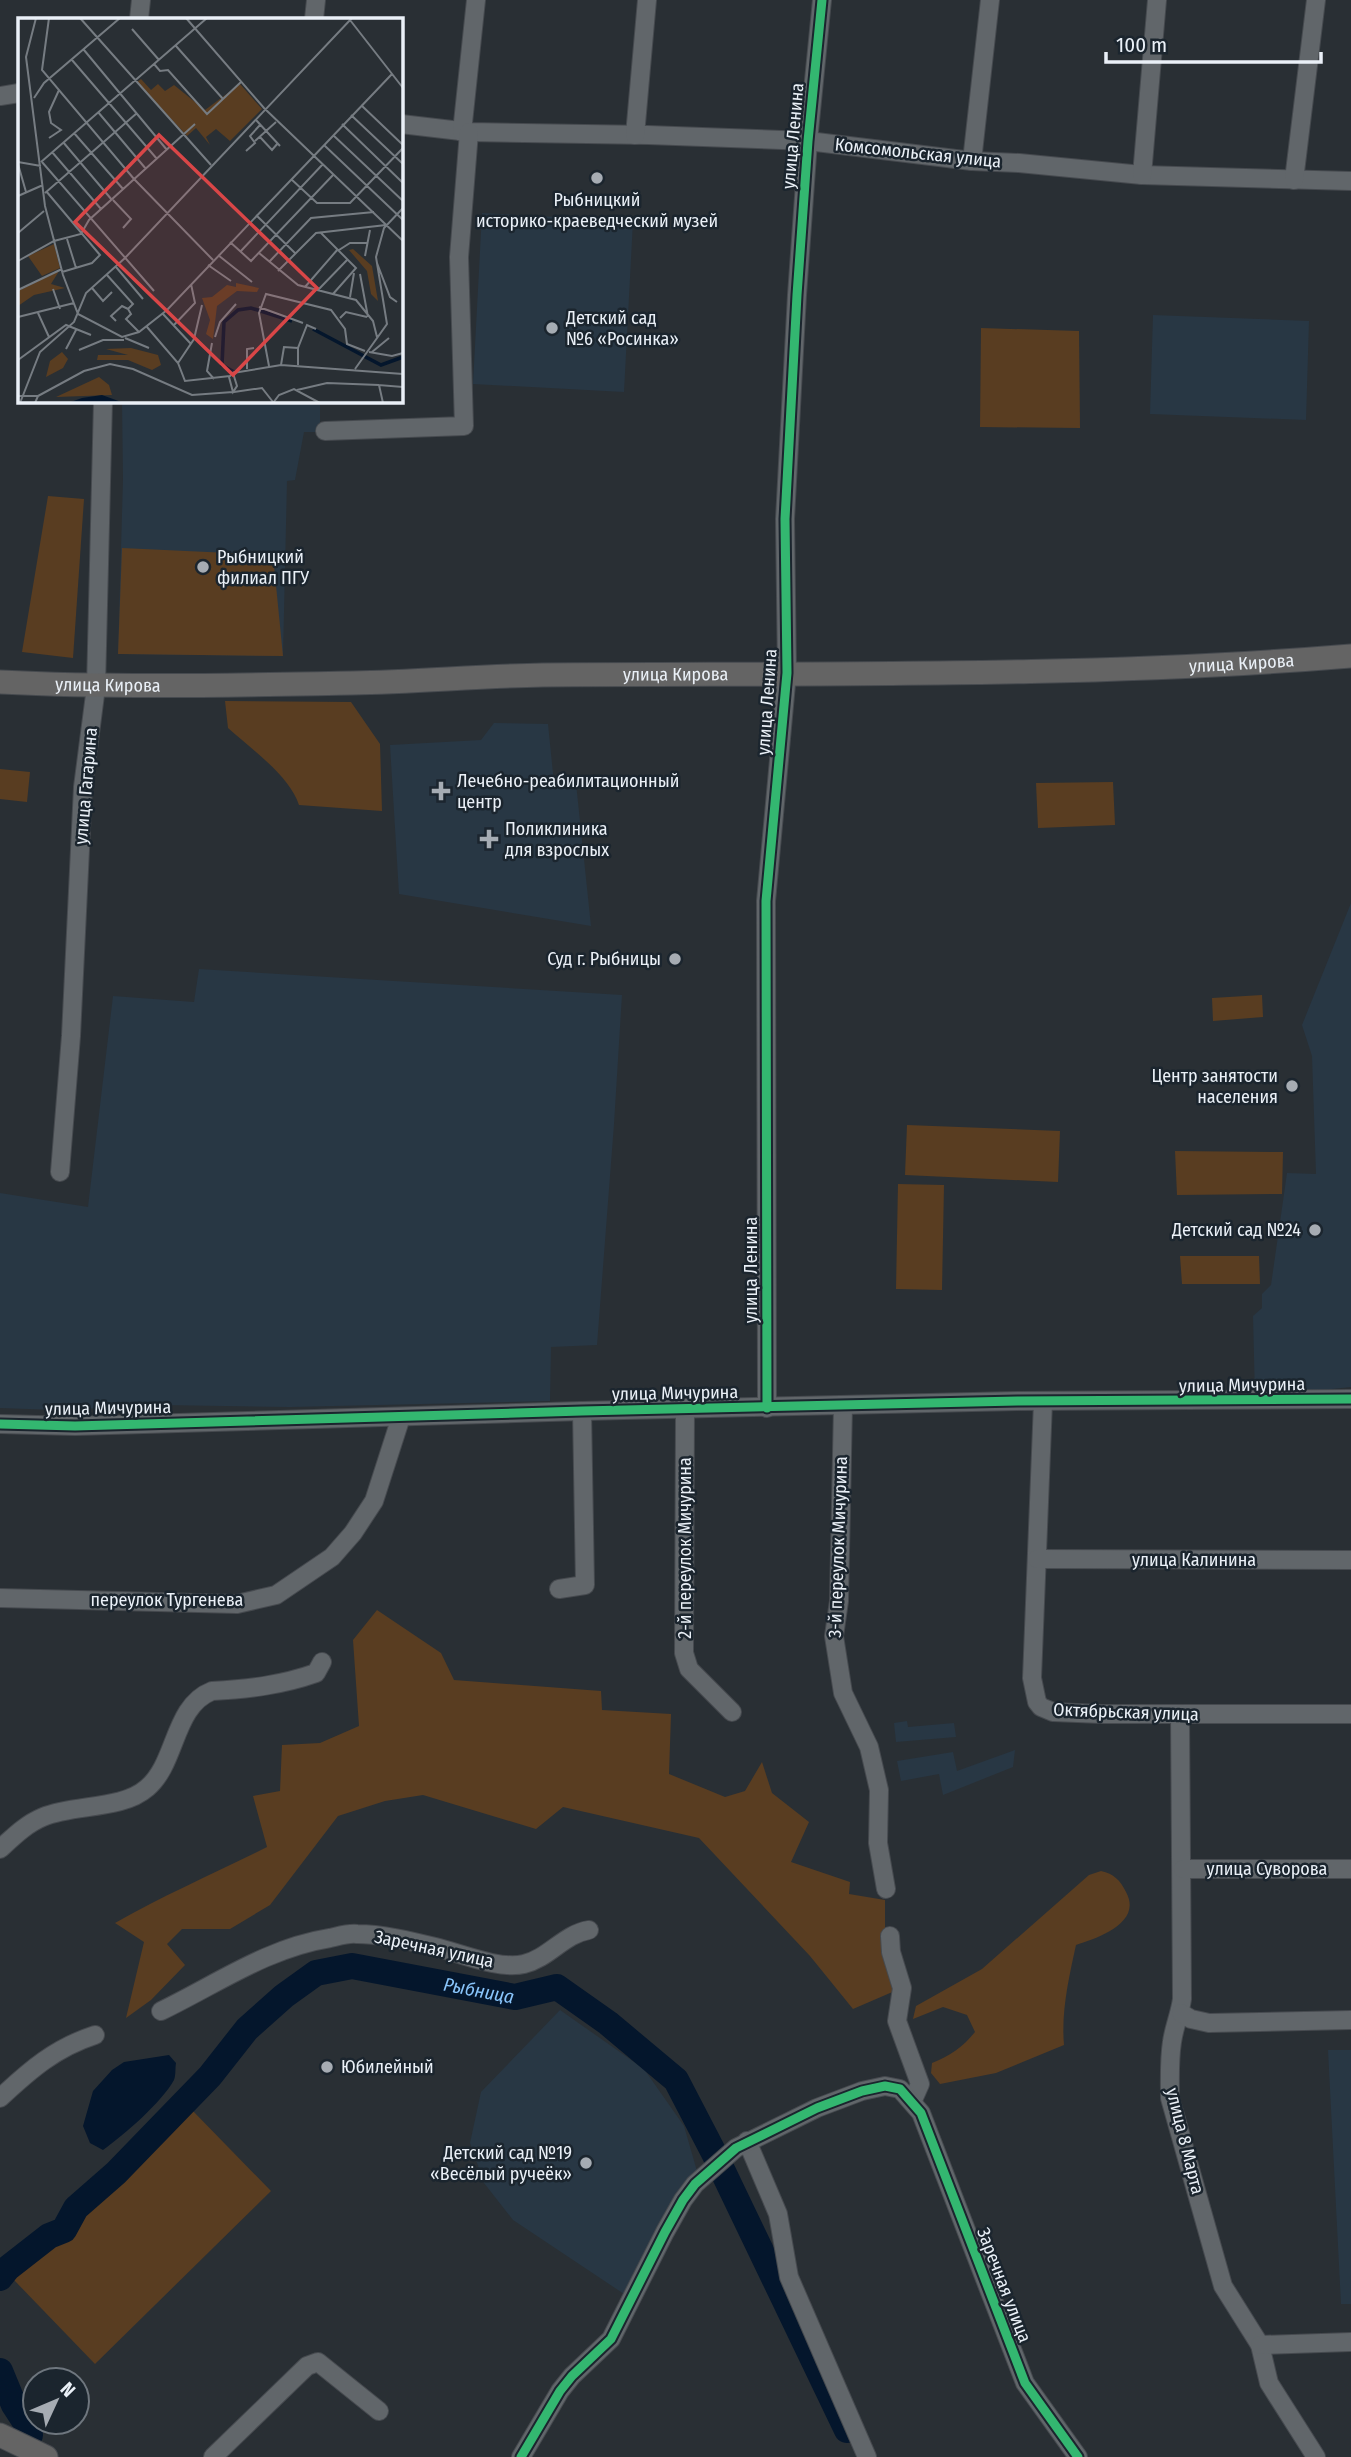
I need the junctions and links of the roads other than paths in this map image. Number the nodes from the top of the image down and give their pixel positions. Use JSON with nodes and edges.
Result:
{"nodes":[{"id":1,"x":141,"y":0,"type":"edge"},
{"id":2,"x":316,"y":0,"type":"edge"},
{"id":3,"x":477,"y":0,"type":"edge"},
{"id":4,"x":647,"y":0,"type":"edge"},
{"id":5,"x":822,"y":0,"type":"edge"},
{"id":6,"x":990,"y":0,"type":"edge"},
{"id":7,"x":1157,"y":0,"type":"edge"},
{"id":8,"x":1316,"y":0,"type":"edge"},
{"id":9,"x":138,"y":18,"type":"edge"},
{"id":10,"x":314,"y":18,"type":"edge"},
{"id":11,"x":18,"y":93,"type":"edge"},
{"id":12,"x":0,"y":96,"type":"edge"},
{"id":13,"x":402,"y":124,"type":"edge"},
{"id":14,"x":465,"y":132,"type":"junction"},
{"id":15,"x":635,"y":135,"type":"junction"},
{"id":16,"x":808,"y":141,"type":"junction"},
{"id":17,"x":972,"y":161,"type":"junction"},
{"id":18,"x":1142,"y":175,"type":"junction"},
{"id":19,"x":1294,"y":180,"type":"junction"},
{"id":20,"x":1351,"y":181,"type":"edge"},
{"id":21,"x":103,"y":402,"type":"edge"},
{"id":22,"x":325,"y":431,"type":"dead end"},
{"id":23,"x":1351,"y":656,"type":"edge"},
{"id":24,"x":787,"y":673,"type":"junction"},
{"id":25,"x":0,"y":682,"type":"edge"},
{"id":26,"x":96,"y":687,"type":"junction"},
{"id":27,"x":60,"y":1172,"type":"dead end"},
{"id":28,"x":1351,"y":1399,"type":"edge"},
{"id":29,"x":1043,"y":1402,"type":"junction"},
{"id":30,"x":843,"y":1406,"type":"junction"},
{"id":31,"x":685,"y":1408,"type":"junction"},
{"id":32,"x":767,"y":1408,"type":"junction"},
{"id":33,"x":582,"y":1411,"type":"junction"},
{"id":34,"x":401,"y":1417,"type":"junction"},
{"id":35,"x":0,"y":1424,"type":"edge"},
{"id":36,"x":1037,"y":1559,"type":"junction"},
{"id":37,"x":1351,"y":1560,"type":"edge"},
{"id":38,"x":559,"y":1588,"type":"dead end"},
{"id":39,"x":0,"y":1598,"type":"edge"},
{"id":40,"x":322,"y":1662,"type":"dead end"},
{"id":41,"x":732,"y":1712,"type":"dead end"},
{"id":42,"x":1180,"y":1714,"type":"junction"},
{"id":43,"x":1351,"y":1714,"type":"edge"},
{"id":44,"x":0,"y":1849,"type":"edge"},
{"id":45,"x":1183,"y":1869,"type":"junction"},
{"id":46,"x":1351,"y":1869,"type":"edge"},
{"id":47,"x":886,"y":1889,"type":"dead end"},
{"id":48,"x":589,"y":1930,"type":"dead end"},
{"id":49,"x":890,"y":1936,"type":"dead end"},
{"id":50,"x":161,"y":2011,"type":"dead end"},
{"id":51,"x":1181,"y":2013,"type":"junction"},
{"id":52,"x":1351,"y":2020,"type":"edge"},
{"id":53,"x":95,"y":2035,"type":"dead end"},
{"id":54,"x":0,"y":2098,"type":"edge"},
{"id":55,"x":917,"y":2107,"type":"junction"},
{"id":56,"x":742,"y":2144,"type":"junction"},
{"id":57,"x":1351,"y":2342,"type":"edge"},
{"id":58,"x":1260,"y":2345,"type":"junction"},
{"id":59,"x":379,"y":2411,"type":"dead end"},
{"id":60,"x":12,"y":2445,"type":"edge"},
{"id":61,"x":46,"y":2457,"type":"edge"},
{"id":62,"x":213,"y":2457,"type":"edge"},
{"id":63,"x":521,"y":2457,"type":"edge"},
{"id":64,"x":867,"y":2457,"type":"edge"},
{"id":65,"x":1078,"y":2457,"type":"edge"},
{"id":66,"x":1316,"y":2457,"type":"edge"}],
"edges":[{"from":1,"to":9,"type":"street"},
{"from":2,"to":10,"type":"street"},
{"from":3,"to":14,"type":"street"},
{"from":4,"to":15,"type":"street"},
{"from":5,"to":16,"type":"street","name":"улица Ленина"},
{"from":6,"to":17,"type":"street"},
{"from":7,"to":18,"type":"street"},
{"from":8,"to":19,"type":"street"},
{"from":11,"to":12,"type":"street"},
{"from":13,"to":14,"type":"street","name":"Комсомольская улица"},
{"from":14,"to":15,"type":"street","name":"Комсомольская улица"},
{"from":14,"to":22,"type":"street"},
{"from":15,"to":16,"type":"street","name":"Комсомольская улица"},
{"from":16,"to":17,"type":"street","name":"Комсомольская улица"},
{"from":16,"to":24,"type":"street","name":"улица Ленина"},
{"from":17,"to":18,"type":"street","name":"Комсомольская улица"},
{"from":18,"to":19,"type":"street","name":"Комсомольская улица"},
{"from":19,"to":20,"type":"street","name":"Комсомольская улица"},
{"from":21,"to":26,"type":"street","name":"улица Гагарина"},
{"from":23,"to":24,"type":"main road","name":"улица Кирова"},
{"from":24,"to":26,"type":"main road","name":"улица Кирова"},
{"from":24,"to":32,"type":"street","name":"улица Ленина"},
{"from":25,"to":26,"type":"main road","name":"улица Кирова"},
{"from":26,"to":27,"type":"street","name":"улица Гагарина"},
{"from":28,"to":29,"type":"street","name":"улица Мичурина"},
{"from":29,"to":30,"type":"street","name":"улица Мичурина"},
{"from":29,"to":36,"type":"street","name":"Октябрьская улица"},
{"from":30,"to":32,"type":"street","name":"улица Мичурина"},
{"from":30,"to":47,"type":"street","name":"3-й переулок Мичурина"},
{"from":31,"to":32,"type":"street","name":"улица Мичурина"},
{"from":31,"to":33,"type":"street","name":"улица Мичурина"},
{"from":31,"to":41,"type":"street","name":"2-й переулок Мичурина"},
{"from":33,"to":34,"type":"street","name":"улица Мичурина"},
{"from":33,"to":38,"type":"street"},
{"from":34,"to":35,"type":"street","name":"улица Мичурина"},
{"from":34,"to":39,"type":"street","name":"переулок Тургенева"},
{"from":36,"to":37,"type":"street","name":"улица Калинина"},
{"from":36,"to":42,"type":"street","name":"Октябрьская улица"},
{"from":40,"to":44,"type":"street"},
{"from":42,"to":43,"type":"street","name":"Октябрьская улица"},
{"from":42,"to":45,"type":"street","name":"улица 8 Марта"},
{"from":45,"to":46,"type":"street","name":"улица Суворова"},
{"from":45,"to":51,"type":"street","name":"улица 8 Марта"},
{"from":48,"to":50,"type":"street","name":"Заречная улица"},
{"from":49,"to":55,"type":"street"},
{"from":51,"to":52,"type":"street"},
{"from":51,"to":58,"type":"street","name":"улица 8 Марта"},
{"from":53,"to":54,"type":"street"},
{"from":55,"to":56,"type":"street"},
{"from":55,"to":65,"type":"street","name":"Заречная улица"},
{"from":56,"to":63,"type":"street"},
{"from":56,"to":64,"type":"street"},
{"from":57,"to":58,"type":"street"},
{"from":58,"to":66,"type":"street","name":"улица 8 Марта"},
{"from":59,"to":62,"type":"street"},
{"from":60,"to":61,"type":"main road"}]}
